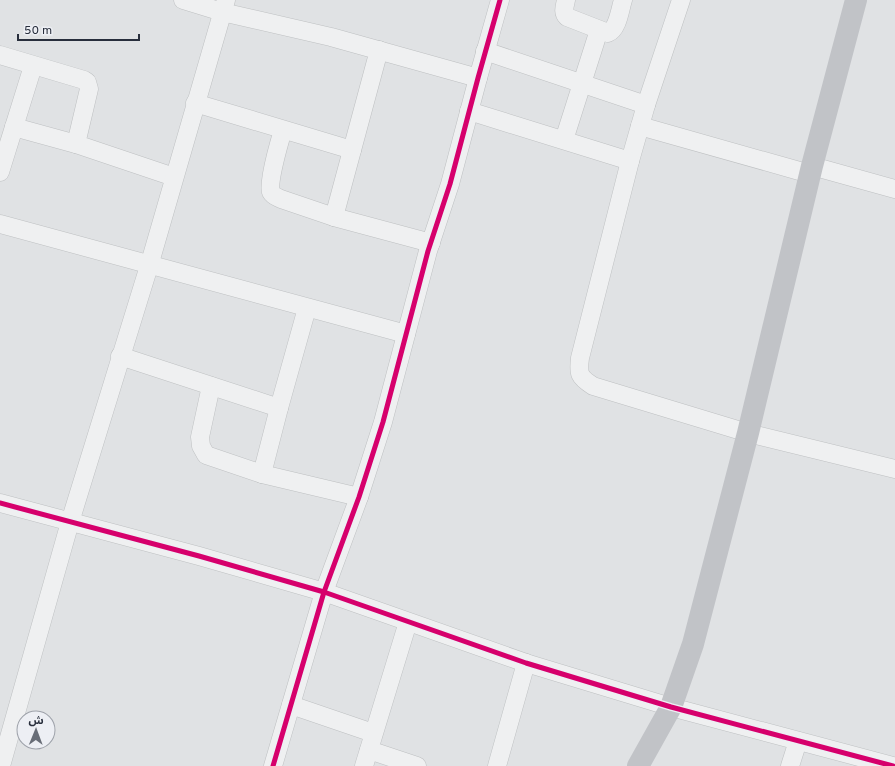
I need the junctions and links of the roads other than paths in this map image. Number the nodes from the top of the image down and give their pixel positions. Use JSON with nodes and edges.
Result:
{"nodes":[{"id":1,"x":183,"y":0,"type":"edge"},
{"id":2,"x":500,"y":0,"type":"edge"},
{"id":3,"x":566,"y":0,"type":"edge"},
{"id":4,"x":623,"y":0,"type":"edge"},
{"id":5,"x":681,"y":0,"type":"edge"},
{"id":6,"x":856,"y":0,"type":"edge"},
{"id":7,"x":224,"y":6,"type":"edge"},
{"id":8,"x":599,"y":30,"type":"junction"},
{"id":9,"x":379,"y":50,"type":"junction"},
{"id":10,"x":485,"y":51,"type":"junction"},
{"id":11,"x":0,"y":55,"type":"edge"},
{"id":12,"x":33,"y":66,"type":"junction"},
{"id":13,"x":478,"y":78,"type":"junction"},
{"id":14,"x":582,"y":84,"type":"junction"},
{"id":15,"x":196,"y":103,"type":"junction"},
{"id":16,"x":646,"y":105,"type":"junction"},
{"id":17,"x":468,"y":111,"type":"junction"},
{"id":18,"x":640,"y":126,"type":"junction"},
{"id":19,"x":14,"y":127,"type":"junction"},
{"id":20,"x":283,"y":130,"type":"junction"},
{"id":21,"x":564,"y":140,"type":"junction"},
{"id":22,"x":76,"y":144,"type":"junction"},
{"id":23,"x":352,"y":150,"type":"junction"},
{"id":24,"x":630,"y":161,"type":"junction"},
{"id":25,"x":811,"y":170,"type":"junction"},
{"id":26,"x":0,"y":172,"type":"edge"},
{"id":27,"x":174,"y":177,"type":"junction"},
{"id":28,"x":895,"y":189,"type":"edge"},
{"id":29,"x":334,"y":217,"type":"junction"},
{"id":30,"x":0,"y":224,"type":"edge"},
{"id":31,"x":431,"y":243,"type":"junction"},
{"id":32,"x":149,"y":266,"type":"junction"},
{"id":33,"x":307,"y":308,"type":"junction"},
{"id":34,"x":406,"y":334,"type":"junction"},
{"id":35,"x":120,"y":356,"type":"junction"},
{"id":36,"x":211,"y":386,"type":"junction"},
{"id":37,"x":280,"y":408,"type":"junction"},
{"id":38,"x":748,"y":433,"type":"junction"},
{"id":39,"x":895,"y":469,"type":"edge"},
{"id":40,"x":262,"y":474,"type":"junction"},
{"id":41,"x":358,"y":497,"type":"junction"},
{"id":42,"x":0,"y":503,"type":"edge"},
{"id":43,"x":70,"y":522,"type":"junction"},
{"id":44,"x":324,"y":592,"type":"junction"},
{"id":45,"x":408,"y":622,"type":"junction"},
{"id":46,"x":526,"y":663,"type":"junction"},
{"id":47,"x":291,"y":705,"type":"junction"},
{"id":48,"x":671,"y":707,"type":"junction"},
{"id":49,"x":373,"y":733,"type":"junction"},
{"id":50,"x":798,"y":741,"type":"junction"},
{"id":51,"x":366,"y":758,"type":"edge"},
{"id":52,"x":1,"y":766,"type":"edge"},
{"id":53,"x":273,"y":766,"type":"edge"},
{"id":54,"x":417,"y":766,"type":"edge"},
{"id":55,"x":497,"y":766,"type":"edge"},
{"id":56,"x":638,"y":766,"type":"edge"},
{"id":57,"x":790,"y":766,"type":"edge"},
{"id":58,"x":893,"y":766,"type":"edge"}],
"edges":[{"from":1,"to":7,"type":"street"},
{"from":2,"to":10,"type":"street"},
{"from":3,"to":8,"type":"street"},
{"from":4,"to":8,"type":"street"},
{"from":5,"to":16,"type":"street"},
{"from":6,"to":25,"type":"street"},
{"from":7,"to":9,"type":"street"},
{"from":7,"to":15,"type":"street"},
{"from":8,"to":14,"type":"street"},
{"from":9,"to":13,"type":"street"},
{"from":9,"to":23,"type":"street"},
{"from":10,"to":13,"type":"street"},
{"from":10,"to":14,"type":"street"},
{"from":11,"to":12,"type":"street"},
{"from":12,"to":19,"type":"street"},
{"from":12,"to":22,"type":"street"},
{"from":13,"to":17,"type":"street"},
{"from":14,"to":16,"type":"street"},
{"from":14,"to":21,"type":"street"},
{"from":15,"to":20,"type":"street"},
{"from":15,"to":27,"type":"street"},
{"from":16,"to":18,"type":"street"},
{"from":17,"to":21,"type":"street"},
{"from":17,"to":31,"type":"street"},
{"from":18,"to":24,"type":"street"},
{"from":18,"to":25,"type":"street"},
{"from":19,"to":22,"type":"street"},
{"from":19,"to":26,"type":"street"},
{"from":20,"to":23,"type":"street"},
{"from":20,"to":29,"type":"street"},
{"from":21,"to":24,"type":"street"},
{"from":22,"to":27,"type":"street"},
{"from":23,"to":29,"type":"street"},
{"from":24,"to":38,"type":"street"},
{"from":25,"to":28,"type":"street"},
{"from":25,"to":38,"type":"street"},
{"from":27,"to":32,"type":"street"},
{"from":29,"to":31,"type":"street"},
{"from":30,"to":32,"type":"street"},
{"from":31,"to":34,"type":"street"},
{"from":32,"to":33,"type":"street"},
{"from":32,"to":35,"type":"street"},
{"from":33,"to":34,"type":"street"},
{"from":33,"to":37,"type":"street"},
{"from":34,"to":41,"type":"street"},
{"from":35,"to":36,"type":"street"},
{"from":35,"to":43,"type":"street"},
{"from":36,"to":37,"type":"street"},
{"from":36,"to":40,"type":"street"},
{"from":37,"to":40,"type":"street"},
{"from":38,"to":39,"type":"street"},
{"from":38,"to":48,"type":"street"},
{"from":40,"to":41,"type":"street"},
{"from":41,"to":44,"type":"street"},
{"from":42,"to":43,"type":"street"},
{"from":43,"to":44,"type":"street"},
{"from":43,"to":52,"type":"street"},
{"from":44,"to":45,"type":"street"},
{"from":44,"to":47,"type":"street"},
{"from":45,"to":46,"type":"street"},
{"from":45,"to":49,"type":"street"},
{"from":46,"to":48,"type":"street"},
{"from":46,"to":55,"type":"street"},
{"from":47,"to":49,"type":"street"},
{"from":47,"to":53,"type":"street"},
{"from":48,"to":50,"type":"street"},
{"from":48,"to":56,"type":"street"},
{"from":49,"to":51,"type":"street"},
{"from":50,"to":57,"type":"street"},
{"from":50,"to":58,"type":"street"},
{"from":51,"to":54,"type":"street"}]}
